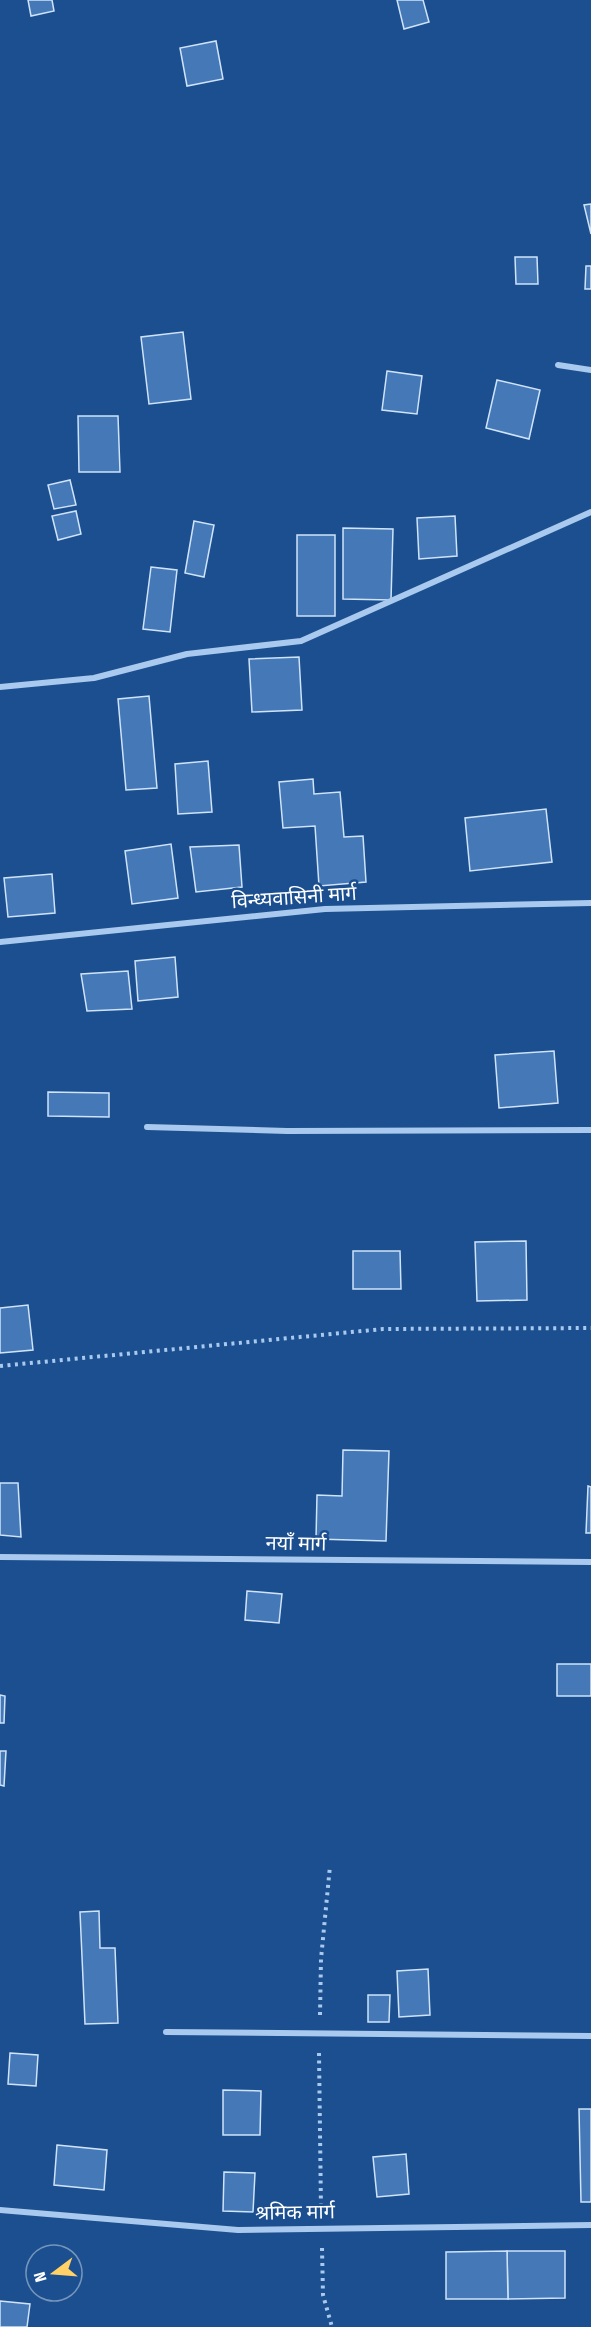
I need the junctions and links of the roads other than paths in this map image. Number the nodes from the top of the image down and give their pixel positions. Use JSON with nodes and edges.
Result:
{"nodes":[{"id":1,"x":558,"y":365,"type":"dead end"},
{"id":2,"x":591,"y":370,"type":"edge"},
{"id":3,"x":591,"y":512,"type":"edge"},
{"id":4,"x":0,"y":687,"type":"edge"},
{"id":5,"x":591,"y":903,"type":"edge"},
{"id":6,"x":0,"y":942,"type":"edge"},
{"id":7,"x":147,"y":1127,"type":"dead end"},
{"id":8,"x":591,"y":1130,"type":"edge"},
{"id":9,"x":0,"y":1557,"type":"edge"},
{"id":10,"x":591,"y":1562,"type":"edge"},
{"id":11,"x":166,"y":2032,"type":"dead end"},
{"id":12,"x":591,"y":2036,"type":"edge"},
{"id":13,"x":0,"y":2210,"type":"edge"},
{"id":14,"x":591,"y":2225,"type":"edge"}],
"edges":[{"from":1,"to":2,"type":"street"},
{"from":3,"to":4,"type":"street"},
{"from":5,"to":6,"type":"street","name":"विन्ध्यवासिनी मार्ग"},
{"from":7,"to":8,"type":"street"},
{"from":9,"to":10,"type":"street","name":"नयाँ मार्ग"},
{"from":11,"to":12,"type":"street"},
{"from":13,"to":14,"type":"street","name":"श्रमिक मार्ग"}]}
